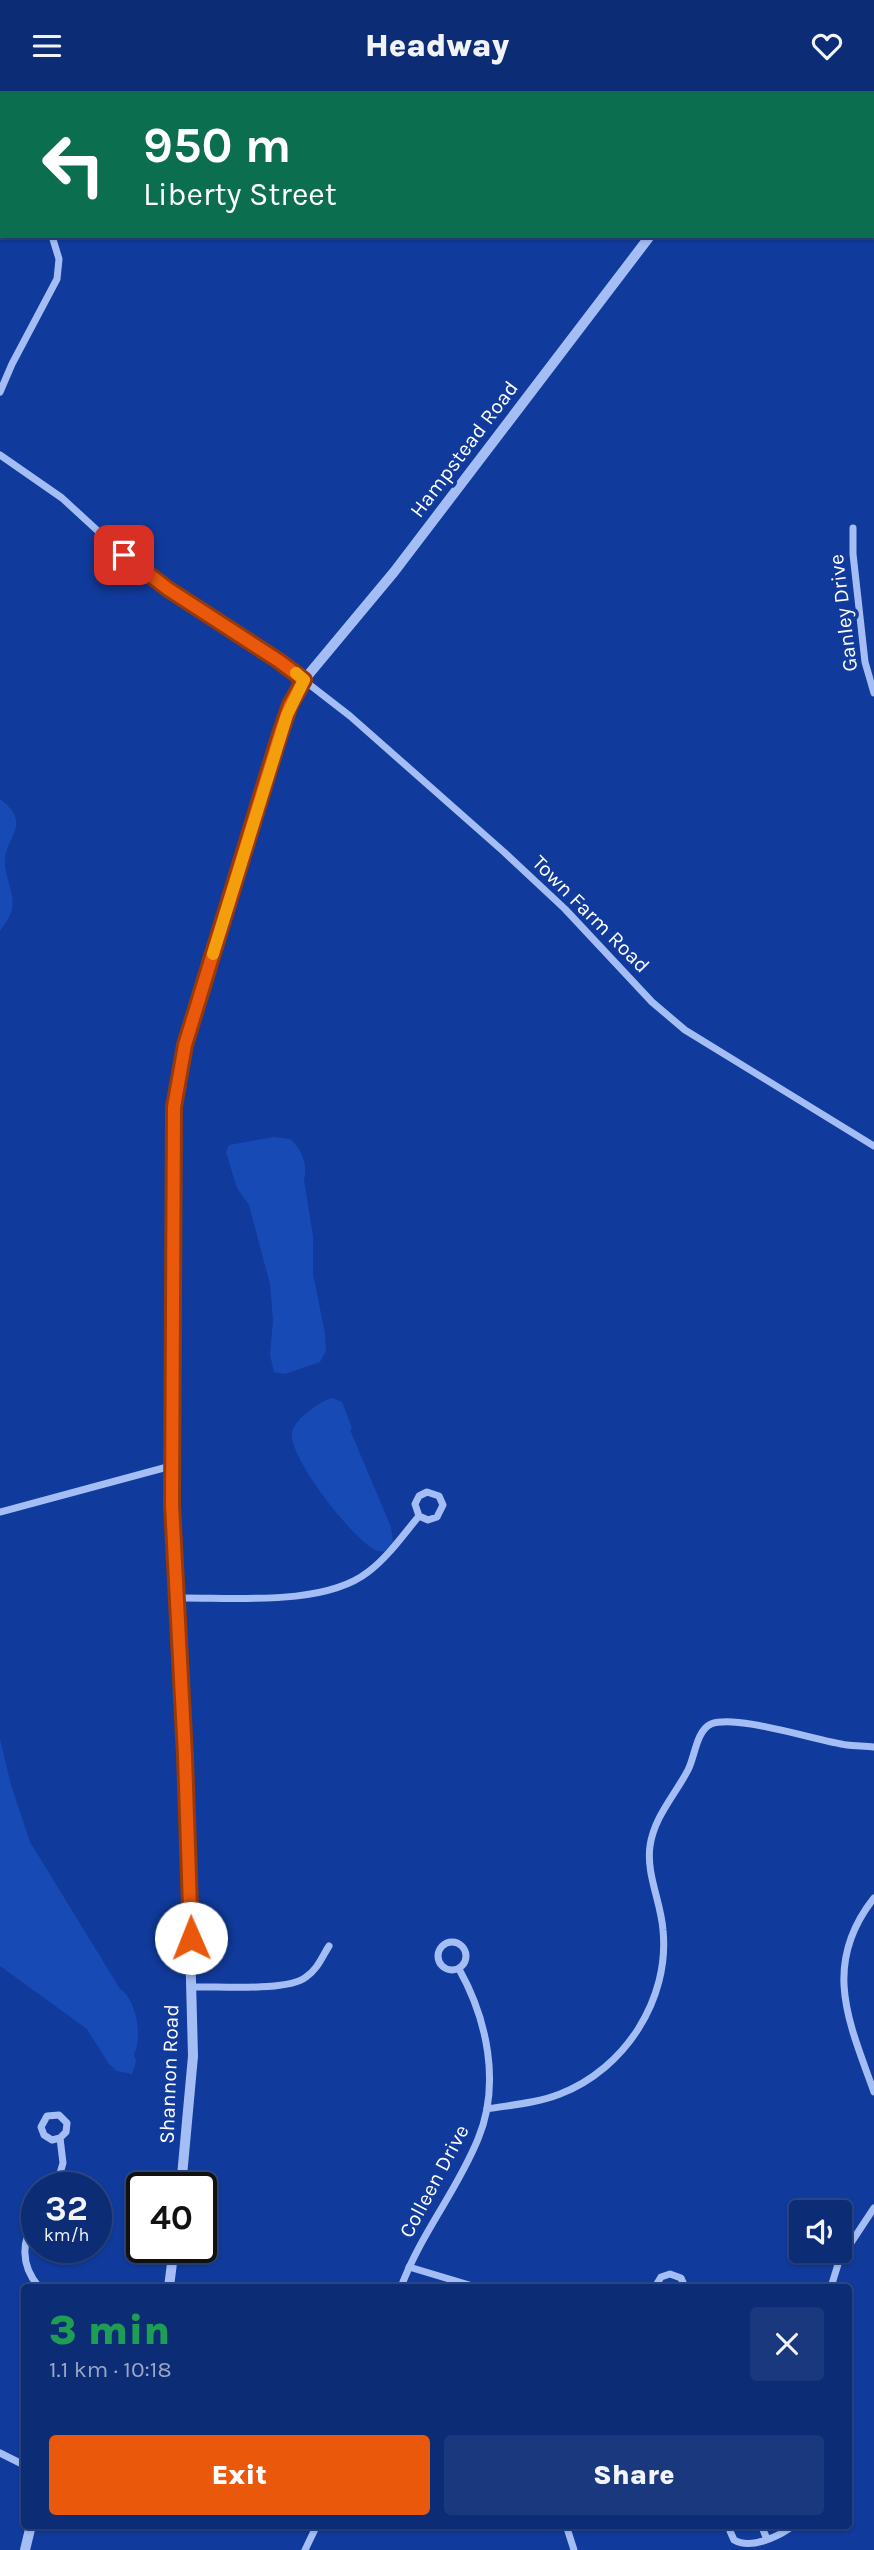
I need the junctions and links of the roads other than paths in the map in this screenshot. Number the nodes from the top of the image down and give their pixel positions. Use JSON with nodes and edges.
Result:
{"nodes":[{"id":1,"x":53,"y":238,"type":"edge"},
{"id":2,"x":648,"y":238,"type":"edge"},
{"id":3,"x":0,"y":392,"type":"edge"},
{"id":4,"x":0,"y":455,"type":"edge"},
{"id":5,"x":853,"y":528,"type":"dead end"},
{"id":6,"x":304,"y":680,"type":"junction"},
{"id":7,"x":874,"y":693,"type":"edge"},
{"id":8,"x":874,"y":1135,"type":"edge"},
{"id":9,"x":872,"y":1145,"type":"edge"},
{"id":10,"x":171,"y":1466,"type":"junction"},
{"id":11,"x":0,"y":1512,"type":"edge"},
{"id":12,"x":419,"y":1516,"type":"dead end"},
{"id":13,"x":176,"y":1598,"type":"junction"},
{"id":14,"x":874,"y":1747,"type":"edge"},
{"id":15,"x":874,"y":1898,"type":"edge"},
{"id":16,"x":329,"y":1946,"type":"dead end"},
{"id":17,"x":459,"y":1969,"type":"junction"},
{"id":18,"x":192,"y":1987,"type":"junction"},
{"id":19,"x":874,"y":2092,"type":"edge"},
{"id":20,"x":487,"y":2109,"type":"junction"},
{"id":21,"x":60,"y":2138,"type":"dead end"},
{"id":22,"x":60,"y":2172,"type":"edge"},
{"id":23,"x":182,"y":2172,"type":"edge"},
{"id":24,"x":874,"y":2208,"type":"edge"},
{"id":25,"x":26,"y":2263,"type":"edge"},
{"id":26,"x":172,"y":2263,"type":"edge"},
{"id":27,"x":409,"y":2267,"type":"junction"},
{"id":28,"x":37,"y":2284,"type":"edge"},
{"id":29,"x":169,"y":2284,"type":"edge"},
{"id":30,"x":402,"y":2284,"type":"edge"},
{"id":31,"x":466,"y":2284,"type":"edge"},
{"id":32,"x":657,"y":2284,"type":"edge"},
{"id":33,"x":684,"y":2284,"type":"edge"},
{"id":34,"x":832,"y":2284,"type":"edge"},
{"id":35,"x":0,"y":2453,"type":"edge"},
{"id":36,"x":21,"y":2464,"type":"edge"},
{"id":37,"x":30,"y":2529,"type":"edge"},
{"id":38,"x":315,"y":2529,"type":"edge"},
{"id":39,"x":567,"y":2529,"type":"edge"},
{"id":40,"x":731,"y":2529,"type":"edge"},
{"id":41,"x":763,"y":2529,"type":"edge"},
{"id":42,"x":786,"y":2529,"type":"edge"},
{"id":43,"x":767,"y":2539,"type":"junction"},
{"id":44,"x":25,"y":2550,"type":"edge"},
{"id":45,"x":305,"y":2550,"type":"edge"},
{"id":46,"x":574,"y":2550,"type":"edge"}],
"edges":[{"from":1,"to":3,"type":"street"},
{"from":2,"to":6,"type":"street","name":"Hampstead Road"},
{"from":4,"to":6,"type":"street","name":"Town Farm Road"},
{"from":5,"to":7,"type":"street","name":"Ganley Drive"},
{"from":6,"to":9,"type":"street","name":"Town Farm Road"},
{"from":6,"to":10,"type":"street","name":"Shannon Road"},
{"from":8,"to":9,"type":"street"},
{"from":10,"to":11,"type":"street"},
{"from":10,"to":13,"type":"street","name":"Shannon Road"},
{"from":12,"to":13,"type":"street"},
{"from":13,"to":18,"type":"street","name":"Shannon Road"},
{"from":14,"to":20,"type":"street"},
{"from":15,"to":19,"type":"street"},
{"from":16,"to":18,"type":"street"},
{"from":17,"to":17,"type":"street","name":"Colleen Drive"},
{"from":17,"to":20,"type":"street","name":"Colleen Drive"},
{"from":18,"to":23,"type":"street","name":"Shannon Road"},
{"from":20,"to":27,"type":"street","name":"Colleen Drive"},
{"from":21,"to":22,"type":"street"},
{"from":24,"to":34,"type":"street"},
{"from":25,"to":28,"type":"street"},
{"from":26,"to":29,"type":"street"},
{"from":27,"to":30,"type":"street","name":"Colleen Drive"},
{"from":27,"to":31,"type":"street"},
{"from":32,"to":33,"type":"street"},
{"from":35,"to":36,"type":"street"},
{"from":37,"to":44,"type":"street"},
{"from":38,"to":45,"type":"street"},
{"from":39,"to":46,"type":"street"},
{"from":40,"to":43,"type":"street"},
{"from":41,"to":43,"type":"street"},
{"from":42,"to":43,"type":"street"}]}
